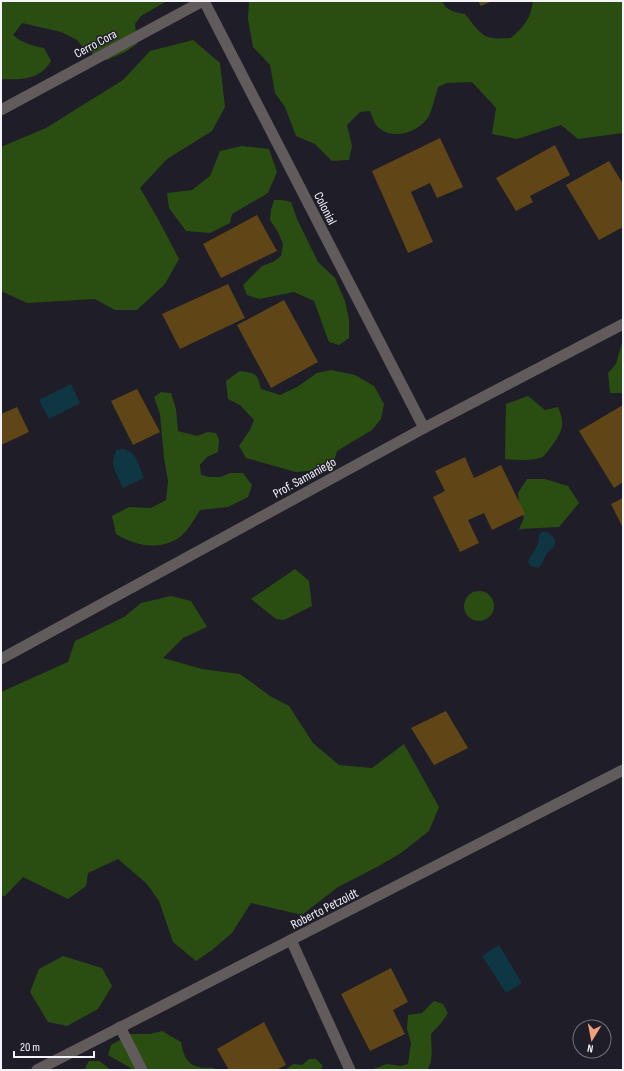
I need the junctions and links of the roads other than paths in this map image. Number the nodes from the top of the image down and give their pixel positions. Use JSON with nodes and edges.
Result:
{"nodes":[{"id":1,"x":203,"y":1,"type":"edge"},
{"id":2,"x":1,"y":110,"type":"edge"},
{"id":3,"x":623,"y":324,"type":"edge"},
{"id":4,"x":424,"y":428,"type":"junction"},
{"id":5,"x":1,"y":658,"type":"edge"},
{"id":6,"x":623,"y":770,"type":"edge"},
{"id":7,"x":291,"y":940,"type":"junction"},
{"id":8,"x":120,"y":1027,"type":"junction"},
{"id":9,"x":37,"y":1070,"type":"edge"},
{"id":10,"x":142,"y":1070,"type":"edge"},
{"id":11,"x":350,"y":1070,"type":"edge"}],
"edges":[{"from":1,"to":2,"type":"street","name":"Cerro Cora"},
{"from":1,"to":4,"type":"street","name":"Colonial"},
{"from":3,"to":4,"type":"street","name":"Prof. Samaniego"},
{"from":4,"to":5,"type":"street","name":"Prof. Samaniego"},
{"from":6,"to":7,"type":"street","name":"Roberto Petzoldt"},
{"from":7,"to":8,"type":"street","name":"Roberto Petzoldt"},
{"from":7,"to":11,"type":"street"},
{"from":8,"to":9,"type":"street","name":"Roberto Petzoldt"},
{"from":8,"to":10,"type":"street"}]}
